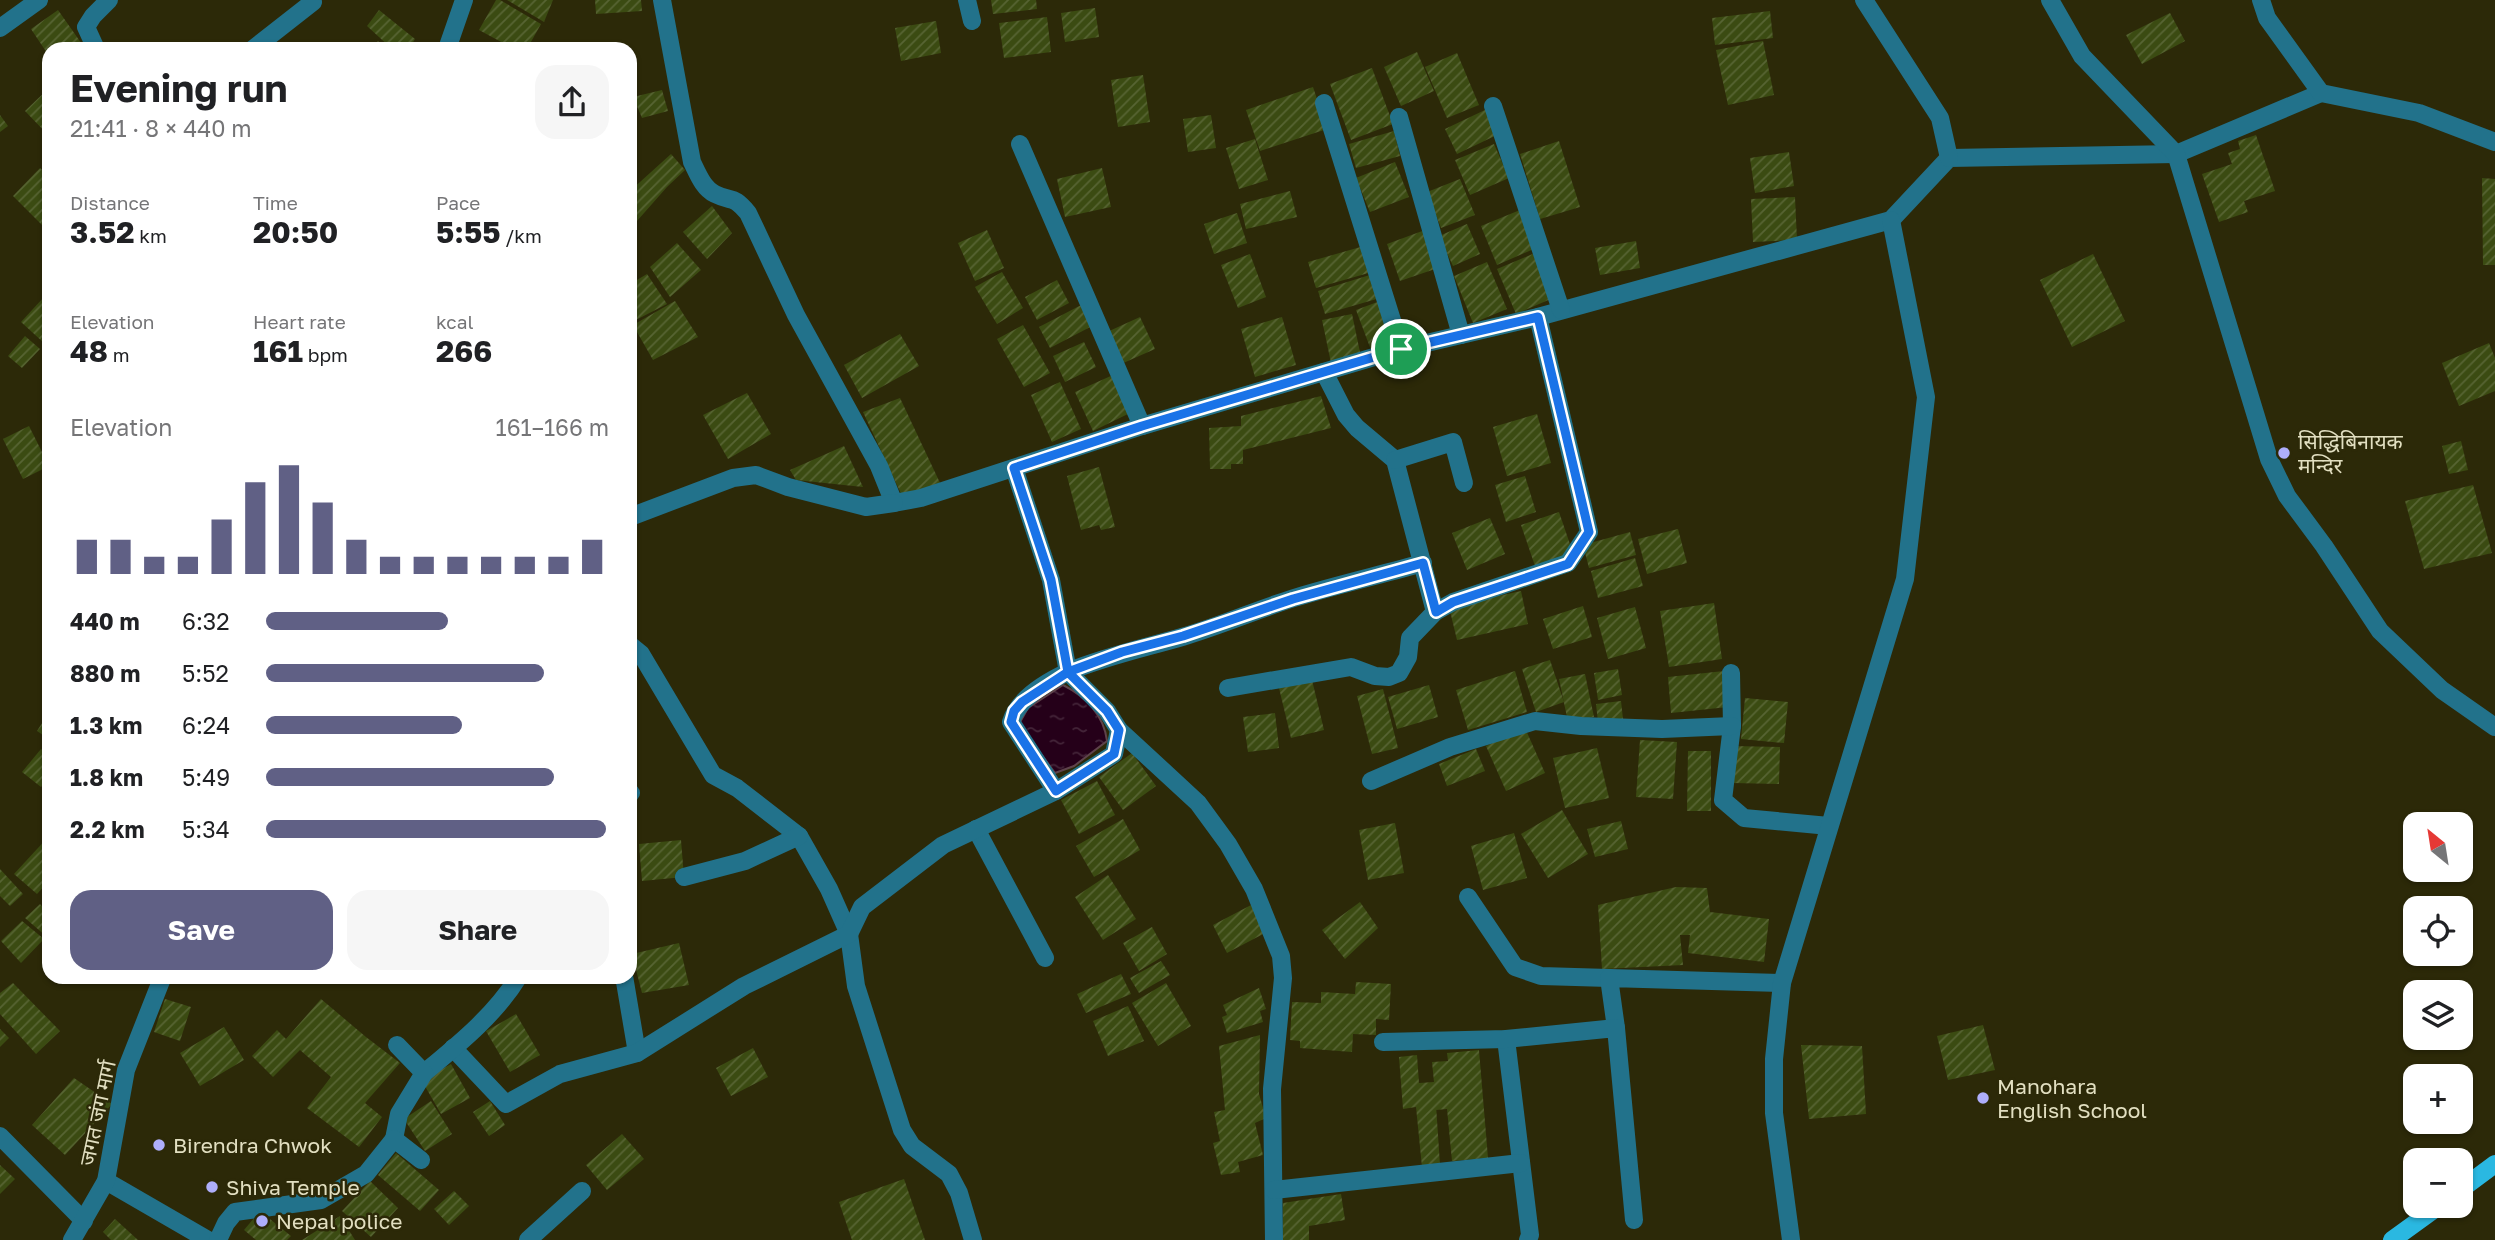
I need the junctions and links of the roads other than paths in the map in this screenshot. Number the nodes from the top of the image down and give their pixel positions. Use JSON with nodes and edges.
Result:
{"nodes":[{"id":1,"x":39,"y":0,"type":"edge"},
{"id":2,"x":109,"y":0,"type":"edge"},
{"id":3,"x":312,"y":0,"type":"edge"},
{"id":4,"x":464,"y":0,"type":"edge"},
{"id":5,"x":662,"y":0,"type":"edge"},
{"id":6,"x":967,"y":0,"type":"edge"},
{"id":7,"x":1864,"y":0,"type":"edge"},
{"id":8,"x":2050,"y":0,"type":"edge"},
{"id":9,"x":2261,"y":0,"type":"edge"},
{"id":10,"x":972,"y":20,"type":"dead end"},
{"id":11,"x":0,"y":28,"type":"edge"},
{"id":12,"x":93,"y":42,"type":"edge"},
{"id":13,"x":262,"y":42,"type":"edge"},
{"id":14,"x":449,"y":42,"type":"edge"},
{"id":15,"x":2320,"y":93,"type":"junction"},
{"id":16,"x":1324,"y":103,"type":"dead end"},
{"id":17,"x":1493,"y":106,"type":"dead end"},
{"id":18,"x":1399,"y":117,"type":"dead end"},
{"id":19,"x":2495,"y":142,"type":"edge"},
{"id":20,"x":1020,"y":144,"type":"dead end"},
{"id":21,"x":2176,"y":154,"type":"junction"},
{"id":22,"x":1949,"y":158,"type":"junction"},
{"id":23,"x":1891,"y":220,"type":"junction"},
{"id":24,"x":1561,"y":310,"type":"junction"},
{"id":25,"x":1538,"y":317,"type":"junction"},
{"id":26,"x":1461,"y":335,"type":"junction"},
{"id":27,"x":1401,"y":349,"type":"junction"},
{"id":28,"x":1324,"y":372,"type":"junction"},
{"id":29,"x":1142,"y":426,"type":"junction"},
{"id":30,"x":1395,"y":460,"type":"junction"},
{"id":31,"x":1014,"y":468,"type":"junction"},
{"id":32,"x":1464,"y":483,"type":"dead end"},
{"id":33,"x":894,"y":503,"type":"junction"},
{"id":34,"x":637,"y":514,"type":"edge"},
{"id":35,"x":1423,"y":563,"type":"junction"},
{"id":36,"x":1436,"y":612,"type":"junction"},
{"id":37,"x":637,"y":651,"type":"edge"},
{"id":38,"x":1068,"y":672,"type":"junction"},
{"id":39,"x":1731,"y":673,"type":"dead end"},
{"id":40,"x":1228,"y":688,"type":"dead end"},
{"id":41,"x":1732,"y":726,"type":"junction"},
{"id":42,"x":2495,"y":727,"type":"edge"},
{"id":43,"x":1119,"y":730,"type":"junction"},
{"id":44,"x":1371,"y":780,"type":"dead end"},
{"id":45,"x":1056,"y":791,"type":"junction"},
{"id":46,"x":1829,"y":826,"type":"junction"},
{"id":47,"x":976,"y":829,"type":"junction"},
{"id":48,"x":799,"y":836,"type":"junction"},
{"id":49,"x":684,"y":877,"type":"dead end"},
{"id":50,"x":1468,"y":897,"type":"dead end"},
{"id":51,"x":849,"y":934,"type":"junction"},
{"id":52,"x":1045,"y":958,"type":"dead end"},
{"id":53,"x":1609,"y":978,"type":"junction"},
{"id":54,"x":1782,"y":983,"type":"junction"},
{"id":55,"x":160,"y":984,"type":"edge"},
{"id":56,"x":514,"y":984,"type":"edge"},
{"id":57,"x":625,"y":984,"type":"edge"},
{"id":58,"x":1616,"y":1028,"type":"junction"},
{"id":59,"x":1506,"y":1039,"type":"junction"},
{"id":60,"x":1383,"y":1042,"type":"dead end"},
{"id":61,"x":397,"y":1045,"type":"dead end"},
{"id":62,"x":453,"y":1048,"type":"junction"},
{"id":63,"x":637,"y":1053,"type":"junction"},
{"id":64,"x":424,"y":1073,"type":"junction"},
{"id":65,"x":0,"y":1136,"type":"edge"},
{"id":66,"x":394,"y":1139,"type":"junction"},
{"id":67,"x":421,"y":1160,"type":"dead end"},
{"id":68,"x":1521,"y":1163,"type":"junction"},
{"id":69,"x":2495,"y":1164,"type":"edge"},
{"id":70,"x":2473,"y":1180,"type":"edge"},
{"id":71,"x":106,"y":1181,"type":"junction"},
{"id":72,"x":1274,"y":1190,"type":"junction"},
{"id":73,"x":582,"y":1191,"type":"dead end"},
{"id":74,"x":2423,"y":1218,"type":"edge"},
{"id":75,"x":1634,"y":1220,"type":"dead end"},
{"id":76,"x":84,"y":1221,"type":"junction"},
{"id":77,"x":72,"y":1240,"type":"edge"},
{"id":78,"x":208,"y":1240,"type":"edge"},
{"id":79,"x":218,"y":1240,"type":"edge"},
{"id":80,"x":528,"y":1240,"type":"edge"},
{"id":81,"x":973,"y":1240,"type":"edge"},
{"id":82,"x":1274,"y":1240,"type":"edge"},
{"id":83,"x":1528,"y":1240,"type":"edge"},
{"id":84,"x":1791,"y":1240,"type":"edge"},
{"id":85,"x":2392,"y":1240,"type":"edge"}],
"edges":[{"from":1,"to":11,"type":"street"},
{"from":2,"to":12,"type":"street"},
{"from":3,"to":13,"type":"street"},
{"from":4,"to":14,"type":"street"},
{"from":5,"to":33,"type":"street"},
{"from":6,"to":10,"type":"street"},
{"from":7,"to":22,"type":"street"},
{"from":8,"to":21,"type":"street"},
{"from":9,"to":15,"type":"street"},
{"from":15,"to":19,"type":"street"},
{"from":15,"to":21,"type":"street"},
{"from":16,"to":27,"type":"street"},
{"from":17,"to":24,"type":"street"},
{"from":18,"to":26,"type":"street"},
{"from":20,"to":29,"type":"street"},
{"from":21,"to":22,"type":"street"},
{"from":21,"to":42,"type":"street"},
{"from":22,"to":23,"type":"street"},
{"from":23,"to":24,"type":"street"},
{"from":23,"to":46,"type":"street"},
{"from":24,"to":25,"type":"street"},
{"from":25,"to":26,"type":"street"},
{"from":25,"to":36,"type":"street"},
{"from":26,"to":27,"type":"street"},
{"from":27,"to":28,"type":"street"},
{"from":28,"to":29,"type":"street"},
{"from":28,"to":30,"type":"street"},
{"from":29,"to":31,"type":"street"},
{"from":30,"to":32,"type":"street"},
{"from":30,"to":35,"type":"street"},
{"from":31,"to":33,"type":"street"},
{"from":31,"to":38,"type":"street"},
{"from":33,"to":34,"type":"street"},
{"from":35,"to":36,"type":"street"},
{"from":35,"to":38,"type":"street"},
{"from":36,"to":40,"type":"street"},
{"from":37,"to":48,"type":"street"},
{"from":38,"to":43,"type":"street"},
{"from":38,"to":45,"type":"street"},
{"from":39,"to":41,"type":"street"},
{"from":41,"to":44,"type":"street"},
{"from":41,"to":46,"type":"street"},
{"from":43,"to":45,"type":"street"},
{"from":43,"to":72,"type":"street"},
{"from":45,"to":47,"type":"street"},
{"from":46,"to":54,"type":"street"},
{"from":47,"to":51,"type":"street"},
{"from":47,"to":52,"type":"street"},
{"from":48,"to":49,"type":"street"},
{"from":48,"to":51,"type":"street"},
{"from":50,"to":53,"type":"street"},
{"from":51,"to":63,"type":"street"},
{"from":51,"to":81,"type":"street"},
{"from":53,"to":54,"type":"street"},
{"from":53,"to":58,"type":"street"},
{"from":54,"to":84,"type":"street"},
{"from":55,"to":71,"type":"street","name":"जगत जंग मार्ग"},
{"from":56,"to":62,"type":"street"},
{"from":57,"to":63,"type":"street"},
{"from":58,"to":59,"type":"street"},
{"from":58,"to":75,"type":"street"},
{"from":59,"to":60,"type":"street"},
{"from":59,"to":68,"type":"street"},
{"from":61,"to":64,"type":"street"},
{"from":62,"to":63,"type":"street"},
{"from":62,"to":64,"type":"street"},
{"from":64,"to":66,"type":"street"},
{"from":65,"to":76,"type":"street"},
{"from":66,"to":67,"type":"street"},
{"from":66,"to":79,"type":"street"},
{"from":68,"to":72,"type":"street"},
{"from":68,"to":83,"type":"street"},
{"from":69,"to":70,"type":"main road"},
{"from":71,"to":76,"type":"street","name":"जगत जंग मार्ग"},
{"from":71,"to":78,"type":"street"},
{"from":72,"to":82,"type":"street"},
{"from":73,"to":80,"type":"street"},
{"from":74,"to":85,"type":"main road"},
{"from":76,"to":77,"type":"street","name":"जगत जंग मार्ग"}]}
